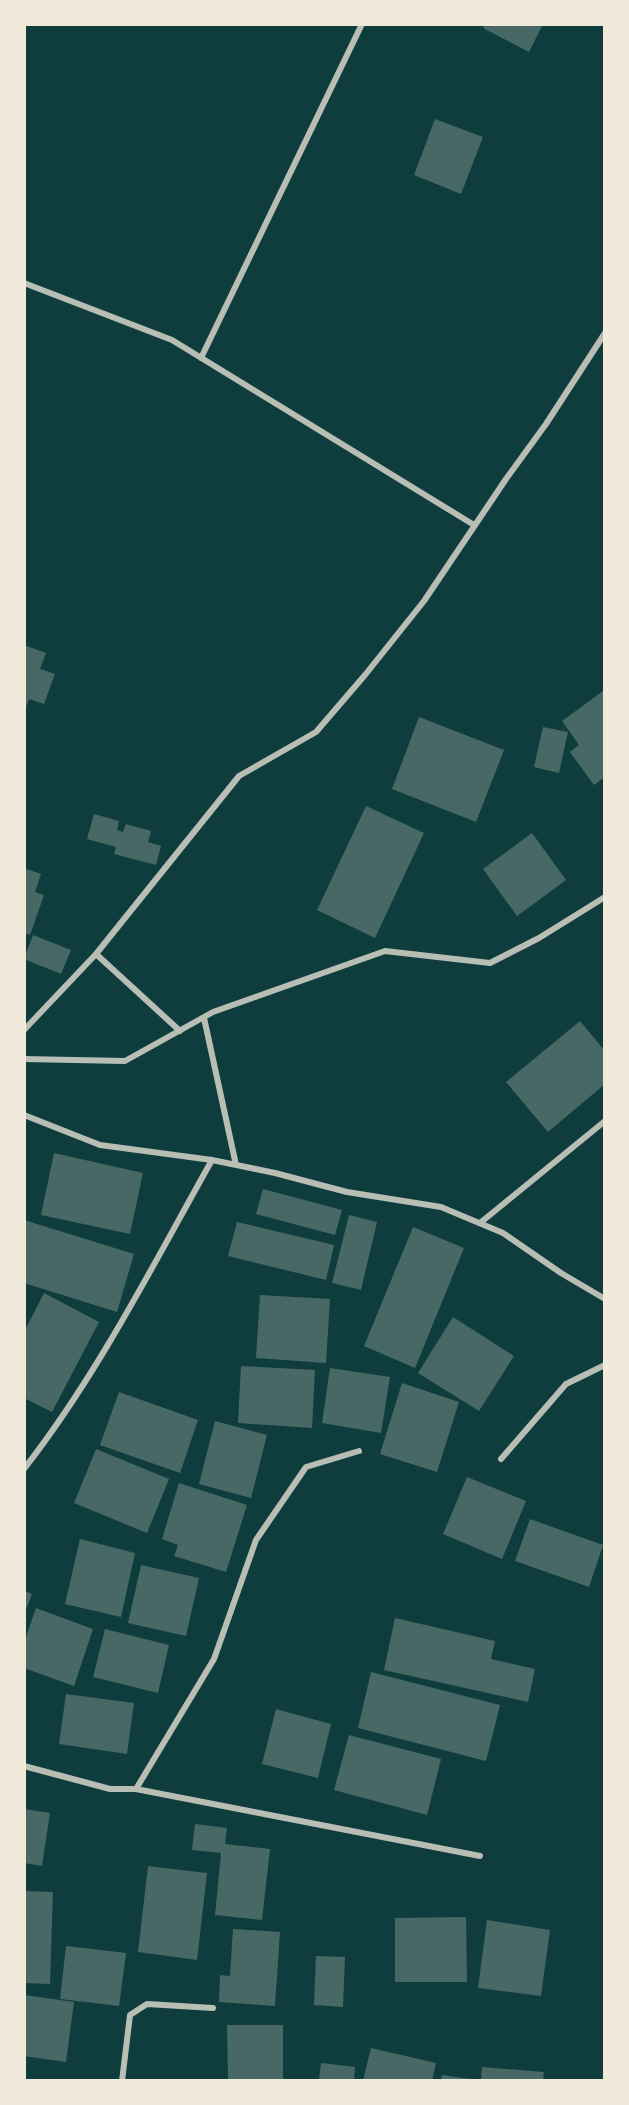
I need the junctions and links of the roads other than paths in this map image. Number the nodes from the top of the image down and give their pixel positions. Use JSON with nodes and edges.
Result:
{"nodes":[{"id":1,"x":362,"y":24,"type":"edge"},
{"id":2,"x":24,"y":283,"type":"edge"},
{"id":3,"x":605,"y":333,"type":"edge"},
{"id":4,"x":201,"y":358,"type":"junction"},
{"id":5,"x":474,"y":525,"type":"junction"},
{"id":6,"x":605,"y":897,"type":"edge"},
{"id":7,"x":96,"y":954,"type":"junction"},
{"id":8,"x":204,"y":1018,"type":"junction"},
{"id":9,"x":24,"y":1030,"type":"edge"},
{"id":10,"x":180,"y":1031,"type":"junction"},
{"id":11,"x":24,"y":1059,"type":"edge"},
{"id":12,"x":24,"y":1114,"type":"edge"},
{"id":13,"x":605,"y":1121,"type":"edge"},
{"id":14,"x":212,"y":1160,"type":"junction"},
{"id":15,"x":236,"y":1165,"type":"junction"},
{"id":16,"x":480,"y":1223,"type":"junction"},
{"id":17,"x":605,"y":1299,"type":"edge"},
{"id":18,"x":605,"y":1365,"type":"edge"},
{"id":19,"x":359,"y":1451,"type":"dead end"},
{"id":20,"x":501,"y":1459,"type":"dead end"},
{"id":21,"x":24,"y":1469,"type":"edge"},
{"id":22,"x":24,"y":1766,"type":"edge"},
{"id":23,"x":136,"y":1789,"type":"junction"},
{"id":24,"x":480,"y":1856,"type":"dead end"},
{"id":25,"x":213,"y":2008,"type":"dead end"},
{"id":26,"x":122,"y":2081,"type":"edge"}],
"edges":[{"from":1,"to":4,"type":"street"},
{"from":2,"to":4,"type":"street"},
{"from":3,"to":5,"type":"street"},
{"from":4,"to":5,"type":"street"},
{"from":5,"to":7,"type":"street"},
{"from":6,"to":8,"type":"street"},
{"from":7,"to":9,"type":"street"},
{"from":7,"to":10,"type":"street"},
{"from":8,"to":10,"type":"street"},
{"from":8,"to":15,"type":"street"},
{"from":10,"to":11,"type":"street"},
{"from":12,"to":14,"type":"street"},
{"from":13,"to":16,"type":"street"},
{"from":14,"to":15,"type":"street"},
{"from":14,"to":21,"type":"street"},
{"from":15,"to":16,"type":"street"},
{"from":16,"to":17,"type":"street"},
{"from":18,"to":20,"type":"street"},
{"from":19,"to":23,"type":"street"},
{"from":22,"to":23,"type":"street"},
{"from":23,"to":24,"type":"street"},
{"from":25,"to":26,"type":"street"}]}
